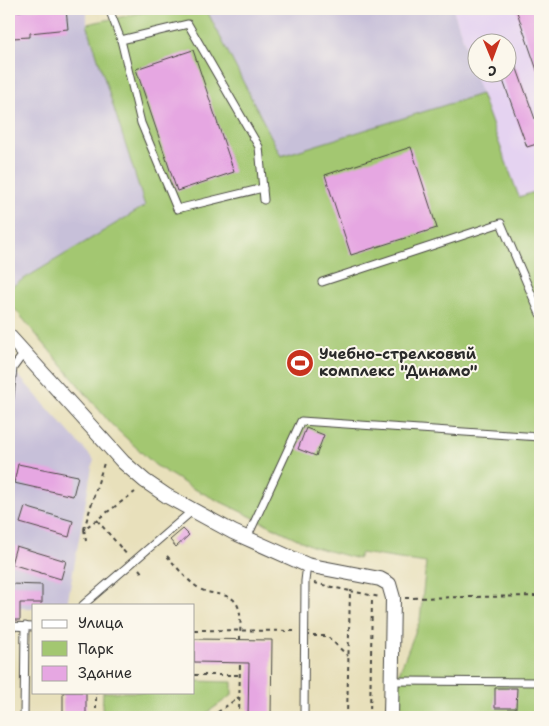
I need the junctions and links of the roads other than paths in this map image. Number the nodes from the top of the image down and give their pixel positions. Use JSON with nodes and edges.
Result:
{"nodes":[{"id":1,"x":109,"y":9,"type":"edge"},
{"id":2,"x":121,"y":40,"type":"junction"},
{"id":3,"x":263,"y":188,"type":"junction"},
{"id":4,"x":264,"y":200,"type":"dead end"},
{"id":5,"x":322,"y":282,"type":"dead end"},
{"id":6,"x":540,"y":314,"type":"edge"},
{"id":7,"x":9,"y":336,"type":"edge"},
{"id":8,"x":24,"y":354,"type":"junction"},
{"id":9,"x":9,"y":405,"type":"edge"},
{"id":10,"x":540,"y":437,"type":"edge"},
{"id":11,"x":192,"y":511,"type":"junction"},
{"id":12,"x":247,"y":538,"type":"junction"},
{"id":13,"x":306,"y":565,"type":"junction"},
{"id":14,"x":83,"y":604,"type":"edge"},
{"id":15,"x":9,"y":626,"type":"edge"},
{"id":16,"x":25,"y":626,"type":"junction"},
{"id":17,"x":32,"y":627,"type":"edge"},
{"id":18,"x":392,"y":681,"type":"junction"},
{"id":19,"x":540,"y":682,"type":"edge"},
{"id":20,"x":24,"y":717,"type":"edge"},
{"id":21,"x":304,"y":717,"type":"edge"},
{"id":22,"x":391,"y":717,"type":"edge"}],
"edges":[{"from":1,"to":2,"type":"lane"},
{"from":2,"to":3,"type":"lane"},
{"from":2,"to":3,"type":"lane"},
{"from":3,"to":4,"type":"lane"},
{"from":5,"to":6,"type":"lane"},
{"from":7,"to":8,"type":"street"},
{"from":8,"to":9,"type":"lane"},
{"from":8,"to":11,"type":"street"},
{"from":10,"to":12,"type":"lane"},
{"from":11,"to":12,"type":"street"},
{"from":11,"to":14,"type":"lane"},
{"from":12,"to":13,"type":"street"},
{"from":13,"to":18,"type":"street"},
{"from":13,"to":21,"type":"lane"},
{"from":15,"to":16,"type":"lane"},
{"from":16,"to":17,"type":"lane"},
{"from":16,"to":20,"type":"lane"},
{"from":18,"to":19,"type":"lane"},
{"from":18,"to":22,"type":"street"}]}
